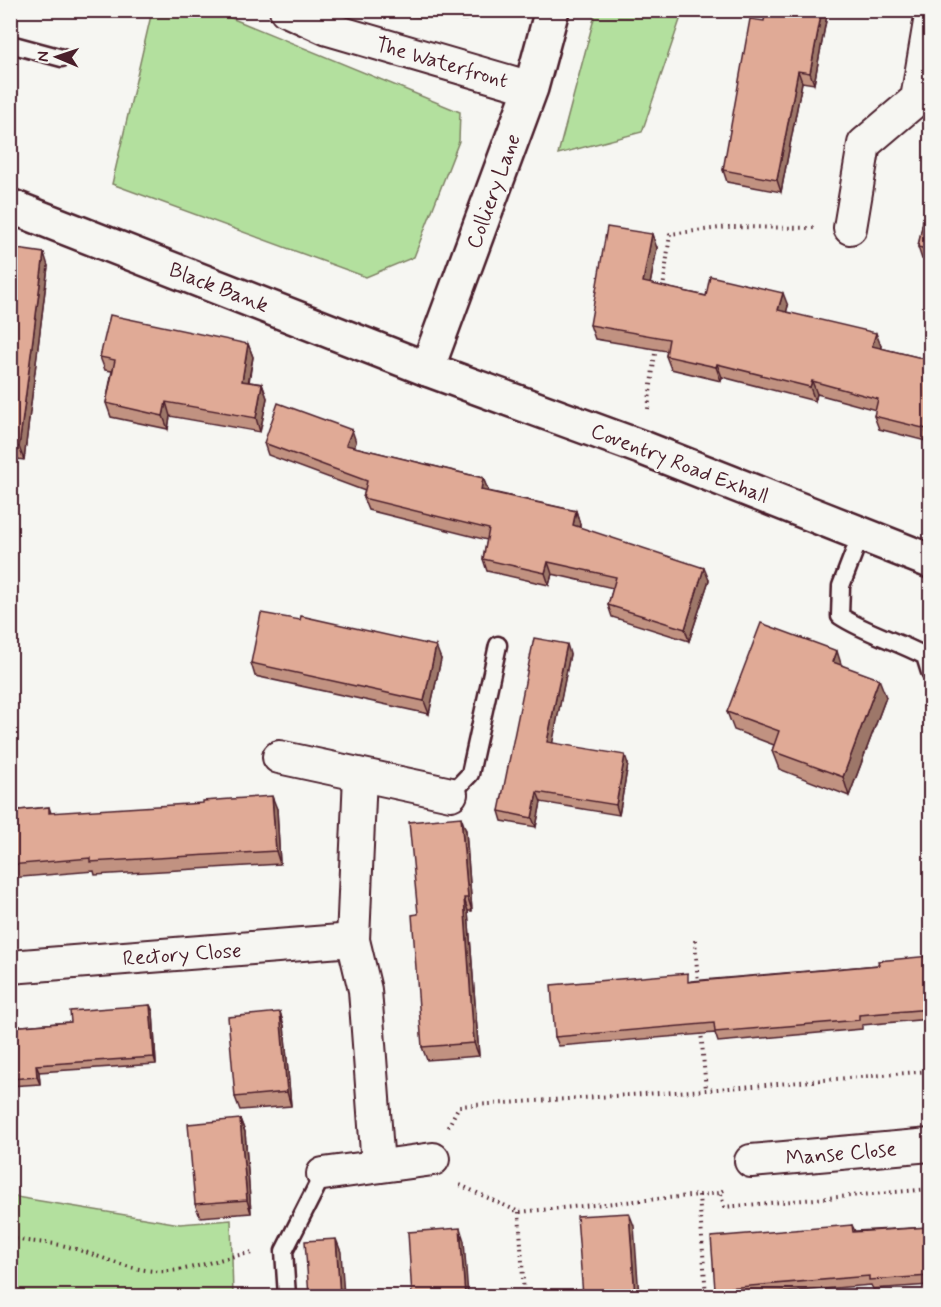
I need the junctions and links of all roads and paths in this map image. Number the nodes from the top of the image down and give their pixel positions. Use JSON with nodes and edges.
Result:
{"nodes":[{"id":1,"x":286,"y":10,"type":"edge"},
{"id":2,"x":552,"y":10,"type":"edge"},
{"id":3,"x":930,"y":22,"type":"edge"},
{"id":4,"x":10,"y":44,"type":"edge"},
{"id":5,"x":62,"y":58,"type":"dead end"},
{"id":6,"x":531,"y":88,"type":"junction"},
{"id":7,"x":924,"y":101,"type":"edge"},
{"id":8,"x":10,"y":206,"type":"edge"},
{"id":9,"x":850,"y":228,"type":"joint"},
{"id":10,"x":663,"y":293,"type":"edge"},
{"id":11,"x":657,"y":341,"type":"edge"},
{"id":12,"x":427,"y":369,"type":"junction"},
{"id":13,"x":643,"y":448,"type":"junction"},
{"id":14,"x":861,"y":534,"type":"junction"},
{"id":15,"x":930,"y":561,"type":"edge"},
{"id":16,"x":498,"y":645,"type":"dead end"},
{"id":17,"x":930,"y":672,"type":"edge"},
{"id":18,"x":279,"y":757,"type":"dead end"},
{"id":19,"x":360,"y":775,"type":"junction"},
{"id":20,"x":451,"y":794,"type":"joint"},
{"id":21,"x":353,"y":940,"type":"junction"},
{"id":22,"x":695,"y":940,"type":"dead end"},
{"id":23,"x":10,"y":967,"type":"edge"},
{"id":24,"x":698,"y":986,"type":"edge"},
{"id":25,"x":700,"y":1021,"type":"edge"},
{"id":26,"x":930,"y":1071,"type":"edge"},
{"id":27,"x":706,"y":1090,"type":"junction"},
{"id":28,"x":930,"y":1145,"type":"edge"},
{"id":29,"x":433,"y":1159,"type":"junction"},
{"id":30,"x":751,"y":1161,"type":"joint"},
{"id":31,"x":378,"y":1166,"type":"junction"},
{"id":32,"x":323,"y":1174,"type":"joint"},
{"id":33,"x":930,"y":1189,"type":"edge"},
{"id":34,"x":721,"y":1193,"type":"junction"},
{"id":35,"x":699,"y":1195,"type":"junction"},
{"id":36,"x":519,"y":1212,"type":"junction"},
{"id":37,"x":10,"y":1238,"type":"edge"},
{"id":38,"x":284,"y":1251,"type":"junction"},
{"id":39,"x":287,"y":1296,"type":"edge"},
{"id":40,"x":524,"y":1296,"type":"edge"},
{"id":41,"x":706,"y":1296,"type":"edge"}],
"edges":[{"from":1,"to":6,"type":"street","name":"The Waterfront"},
{"from":2,"to":6,"type":"main road","name":"Colliery Lane"},
{"from":3,"to":7,"type":"street"},
{"from":4,"to":5,"type":"lane"},
{"from":6,"to":12,"type":"main road","name":"Colliery Lane"},
{"from":7,"to":9,"type":"street"},
{"from":8,"to":12,"type":"main road","name":"Black Bank"},
{"from":9,"to":10,"type":"path"},
{"from":11,"to":13,"type":"path"},
{"from":12,"to":13,"type":"main road","name":"Coventry Road Exhall"},
{"from":13,"to":14,"type":"main road","name":"Coventry Road Exhall"},
{"from":14,"to":15,"type":"main road","name":"Coventry Road Exhall"},
{"from":14,"to":17,"type":"lane"},
{"from":16,"to":20,"type":"lane"},
{"from":18,"to":19,"type":"street"},
{"from":19,"to":20,"type":"street"},
{"from":19,"to":21,"type":"street"},
{"from":21,"to":23,"type":"street","name":"Rectory Close"},
{"from":21,"to":31,"type":"street"},
{"from":22,"to":24,"type":"path"},
{"from":25,"to":27,"type":"path"},
{"from":26,"to":27,"type":"path"},
{"from":27,"to":29,"type":"path"},
{"from":28,"to":30,"type":"street","name":"Manse Close"},
{"from":29,"to":31,"type":"street"},
{"from":29,"to":36,"type":"path"},
{"from":30,"to":34,"type":"path"},
{"from":31,"to":32,"type":"street"},
{"from":32,"to":38,"type":"lane"},
{"from":33,"to":34,"type":"path"},
{"from":34,"to":35,"type":"path"},
{"from":35,"to":36,"type":"path"},
{"from":35,"to":41,"type":"path"},
{"from":36,"to":40,"type":"path"},
{"from":37,"to":38,"type":"path"},
{"from":38,"to":39,"type":"lane"}]}
